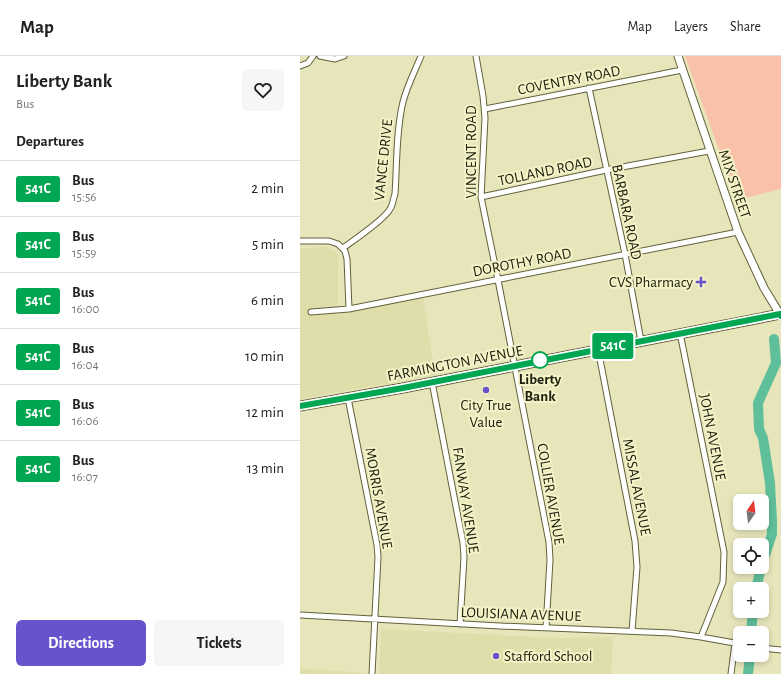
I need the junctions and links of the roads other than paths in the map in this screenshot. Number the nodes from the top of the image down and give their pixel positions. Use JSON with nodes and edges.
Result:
{"nodes":[{"id":1,"x":313,"y":56,"type":"edge"},
{"id":2,"x":320,"y":56,"type":"edge"},
{"id":3,"x":344,"y":56,"type":"edge"},
{"id":4,"x":421,"y":56,"type":"edge"},
{"id":5,"x":476,"y":56,"type":"edge"},
{"id":6,"x":678,"y":56,"type":"edge"},
{"id":7,"x":300,"y":66,"type":"edge"},
{"id":8,"x":682,"y":70,"type":"junction"},
{"id":9,"x":589,"y":88,"type":"junction"},
{"id":10,"x":485,"y":109,"type":"junction"},
{"id":11,"x":709,"y":151,"type":"junction"},
{"id":12,"x":606,"y":170,"type":"junction"},
{"id":13,"x":481,"y":196,"type":"junction"},
{"id":14,"x":738,"y":232,"type":"junction"},
{"id":15,"x":300,"y":241,"type":"edge"},
{"id":16,"x":343,"y":248,"type":"junction"},
{"id":17,"x":625,"y":254,"type":"junction"},
{"id":18,"x":498,"y":280,"type":"junction"},
{"id":19,"x":349,"y":309,"type":"junction"},
{"id":20,"x":311,"y":312,"type":"dead end"},
{"id":21,"x":781,"y":315,"type":"edge"},
{"id":22,"x":680,"y":333,"type":"junction"},
{"id":23,"x":641,"y":341,"type":"junction"},
{"id":24,"x":598,"y":349,"type":"junction"},
{"id":25,"x":515,"y":365,"type":"junction"},
{"id":26,"x":432,"y":382,"type":"junction"},
{"id":27,"x":348,"y":398,"type":"junction"},
{"id":28,"x":300,"y":406,"type":"edge"},
{"id":29,"x":300,"y":614,"type":"edge"},
{"id":30,"x":375,"y":619,"type":"junction"},
{"id":31,"x":460,"y":624,"type":"junction"},
{"id":32,"x":546,"y":628,"type":"junction"},
{"id":33,"x":632,"y":631,"type":"junction"},
{"id":34,"x":701,"y":637,"type":"junction"},
{"id":35,"x":733,"y":643,"type":"edge"},
{"id":36,"x":769,"y":649,"type":"edge"},
{"id":37,"x":781,"y":650,"type":"edge"},
{"id":38,"x":734,"y":662,"type":"edge"},
{"id":39,"x":372,"y":674,"type":"edge"},
{"id":40,"x":731,"y":674,"type":"edge"}],
"edges":[{"from":1,"to":7,"type":"street"},
{"from":2,"to":3,"type":"street"},
{"from":4,"to":16,"type":"street","name":"VANCE DRIVE"},
{"from":5,"to":10,"type":"street","name":"VINCENT ROAD"},
{"from":6,"to":8,"type":"main road","name":"MIX STREET"},
{"from":8,"to":9,"type":"street","name":"COVENTRY ROAD"},
{"from":8,"to":11,"type":"main road","name":"MIX STREET"},
{"from":9,"to":10,"type":"street","name":"COVENTRY ROAD"},
{"from":9,"to":12,"type":"street","name":"BARBARA ROAD"},
{"from":10,"to":13,"type":"street","name":"VINCENT ROAD"},
{"from":11,"to":12,"type":"street","name":"TOLLAND ROAD"},
{"from":11,"to":14,"type":"main road","name":"MIX STREET"},
{"from":12,"to":13,"type":"street","name":"TOLLAND ROAD"},
{"from":12,"to":17,"type":"street","name":"BARBARA ROAD"},
{"from":13,"to":18,"type":"street","name":"VINCENT ROAD"},
{"from":14,"to":17,"type":"street","name":"DOROTHY ROAD"},
{"from":14,"to":21,"type":"main road","name":"MIX STREET"},
{"from":15,"to":16,"type":"street"},
{"from":16,"to":19,"type":"street"},
{"from":17,"to":18,"type":"street","name":"DOROTHY ROAD"},
{"from":17,"to":23,"type":"street","name":"BARBARA ROAD"},
{"from":18,"to":19,"type":"street","name":"DOROTHY ROAD"},
{"from":18,"to":25,"type":"street","name":"VINCENT ROAD"},
{"from":19,"to":20,"type":"street","name":"DOROTHY ROAD"},
{"from":21,"to":22,"type":"highway","name":"FARMINGTON AVENUE"},
{"from":22,"to":23,"type":"highway","name":"FARMINGTON AVENUE"},
{"from":22,"to":34,"type":"street","name":"JOHN AVENUE"},
{"from":23,"to":24,"type":"highway","name":"FARMINGTON AVENUE"},
{"from":24,"to":25,"type":"highway","name":"FARMINGTON AVENUE"},
{"from":24,"to":33,"type":"street","name":"MISSAL AVENUE"},
{"from":25,"to":26,"type":"highway","name":"FARMINGTON AVENUE"},
{"from":25,"to":32,"type":"street","name":"COLLIER AVENUE"},
{"from":26,"to":27,"type":"highway","name":"FARMINGTON AVENUE"},
{"from":26,"to":31,"type":"street","name":"FANWAY AVENUE"},
{"from":27,"to":28,"type":"highway","name":"FARMINGTON AVENUE"},
{"from":27,"to":30,"type":"street","name":"MORRIS AVENUE"},
{"from":29,"to":30,"type":"street","name":"LOUISIANA AVENUE"},
{"from":30,"to":31,"type":"street","name":"LOUISIANA AVENUE"},
{"from":30,"to":39,"type":"street","name":"MORRIS AVENUE"},
{"from":31,"to":32,"type":"street","name":"LOUISIANA AVENUE"},
{"from":32,"to":33,"type":"street","name":"LOUISIANA AVENUE"},
{"from":33,"to":34,"type":"street","name":"LOUISIANA AVENUE"},
{"from":34,"to":35,"type":"street","name":"LOUISIANA AVENUE"},
{"from":36,"to":37,"type":"street"},
{"from":38,"to":40,"type":"street"}]}
